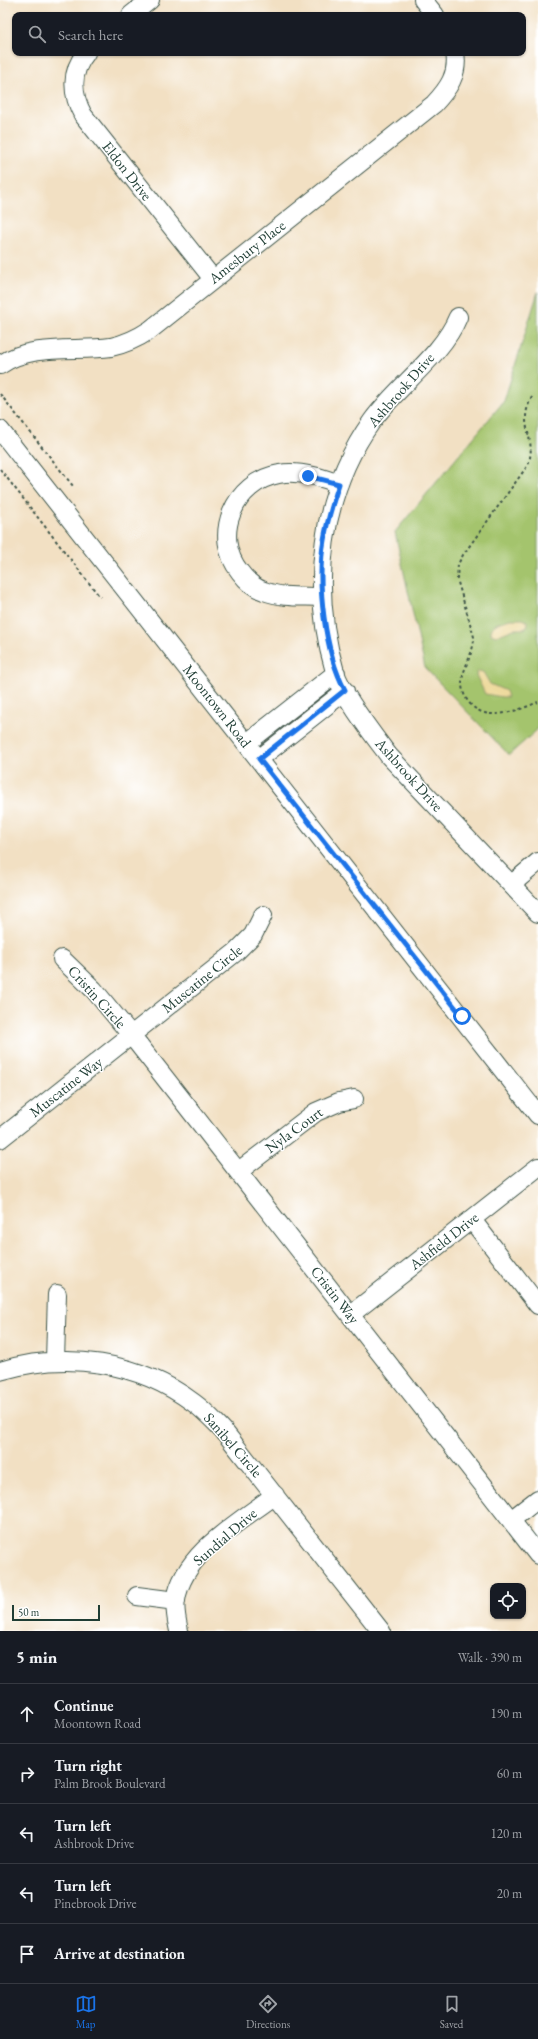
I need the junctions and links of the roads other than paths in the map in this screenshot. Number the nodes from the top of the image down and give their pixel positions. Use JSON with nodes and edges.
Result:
{"nodes":[{"id":1,"x":150,"y":0,"type":"edge"},
{"id":2,"x":423,"y":0,"type":"edge"},
{"id":3,"x":135,"y":12,"type":"edge"},
{"id":4,"x":433,"y":12,"type":"edge"},
{"id":5,"x":84,"y":56,"type":"edge"},
{"id":6,"x":456,"y":60,"type":"edge"},
{"id":7,"x":213,"y":279,"type":"junction"},
{"id":8,"x":458,"y":317,"type":"dead end"},
{"id":9,"x":0,"y":365,"type":"edge"},
{"id":10,"x":0,"y":430,"type":"edge"},
{"id":11,"x":339,"y":484,"type":"junction"},
{"id":12,"x":321,"y":597,"type":"junction"},
{"id":13,"x":336,"y":673,"type":"junction"},
{"id":14,"x":345,"y":690,"type":"junction"},
{"id":15,"x":247,"y":743,"type":"junction"},
{"id":16,"x":259,"y":759,"type":"junction"},
{"id":17,"x":538,"y":862,"type":"edge"},
{"id":18,"x":512,"y":884,"type":"junction"},
{"id":19,"x":538,"y":913,"type":"edge"},
{"id":20,"x":263,"y":915,"type":"dead end"},
{"id":21,"x":62,"y":959,"type":"dead end"},
{"id":22,"x":132,"y":1036,"type":"junction"},
{"id":23,"x":354,"y":1098,"type":"dead end"},
{"id":24,"x":538,"y":1115,"type":"edge"},
{"id":25,"x":0,"y":1139,"type":"edge"},
{"id":26,"x":538,"y":1166,"type":"edge"},
{"id":27,"x":239,"y":1171,"type":"junction"},
{"id":28,"x":472,"y":1220,"type":"junction"},
{"id":29,"x":57,"y":1294,"type":"dead end"},
{"id":30,"x":538,"y":1305,"type":"edge"},
{"id":31,"x":350,"y":1315,"type":"junction"},
{"id":32,"x":55,"y":1360,"type":"junction"},
{"id":33,"x":0,"y":1371,"type":"edge"},
{"id":34,"x":275,"y":1495,"type":"junction"},
{"id":35,"x":538,"y":1499,"type":"edge"},
{"id":36,"x":511,"y":1520,"type":"junction"},
{"id":37,"x":538,"y":1555,"type":"edge"},
{"id":38,"x":137,"y":1596,"type":"dead end"},
{"id":39,"x":176,"y":1601,"type":"junction"},
{"id":40,"x":179,"y":1631,"type":"edge"},
{"id":41,"x":381,"y":1631,"type":"edge"}],
"edges":[{"from":1,"to":3,"type":"street"},
{"from":2,"to":4,"type":"street"},
{"from":5,"to":7,"type":"street","name":"Eldon Drive"},
{"from":6,"to":7,"type":"street","name":"Amesbury Place"},
{"from":7,"to":9,"type":"street","name":"Amesbury Place"},
{"from":8,"to":11,"type":"street","name":"Ashbrook Drive"},
{"from":10,"to":15,"type":"street","name":"Moontown Road"},
{"from":11,"to":12,"type":"street","name":"Ashbrook Drive"},
{"from":11,"to":12,"type":"street"},
{"from":12,"to":13,"type":"street","name":"Ashbrook Drive"},
{"from":13,"to":14,"type":"street","name":"Ashbrook Drive"},
{"from":13,"to":15,"type":"street"},
{"from":14,"to":16,"type":"street"},
{"from":14,"to":18,"type":"street","name":"Ashbrook Drive"},
{"from":15,"to":16,"type":"street","name":"Moontown Road"},
{"from":16,"to":24,"type":"street","name":"Moontown Road"},
{"from":17,"to":18,"type":"street"},
{"from":18,"to":19,"type":"street","name":"Ashbrook Drive"},
{"from":20,"to":22,"type":"street","name":"Muscatine Circle"},
{"from":21,"to":22,"type":"street","name":"Cristin Circle"},
{"from":22,"to":25,"type":"street","name":"Muscatine Way"},
{"from":22,"to":27,"type":"street","name":"Cristin Way"},
{"from":23,"to":27,"type":"street","name":"Nyla Court"},
{"from":26,"to":28,"type":"street","name":"Ashfield Drive"},
{"from":27,"to":31,"type":"street","name":"Cristin Way"},
{"from":28,"to":30,"type":"street"},
{"from":28,"to":31,"type":"street","name":"Ashfield Drive"},
{"from":29,"to":32,"type":"street"},
{"from":31,"to":36,"type":"street","name":"Cristin Way"},
{"from":32,"to":33,"type":"street","name":"Sanibel Circle"},
{"from":32,"to":34,"type":"street","name":"Sanibel Circle"},
{"from":34,"to":39,"type":"street","name":"Sundial Drive"},
{"from":34,"to":41,"type":"street","name":"Sanibel Circle"},
{"from":35,"to":36,"type":"street"},
{"from":36,"to":37,"type":"street","name":"Cristin Way"},
{"from":38,"to":39,"type":"street"},
{"from":39,"to":40,"type":"street","name":"Sundial Drive"}]}
